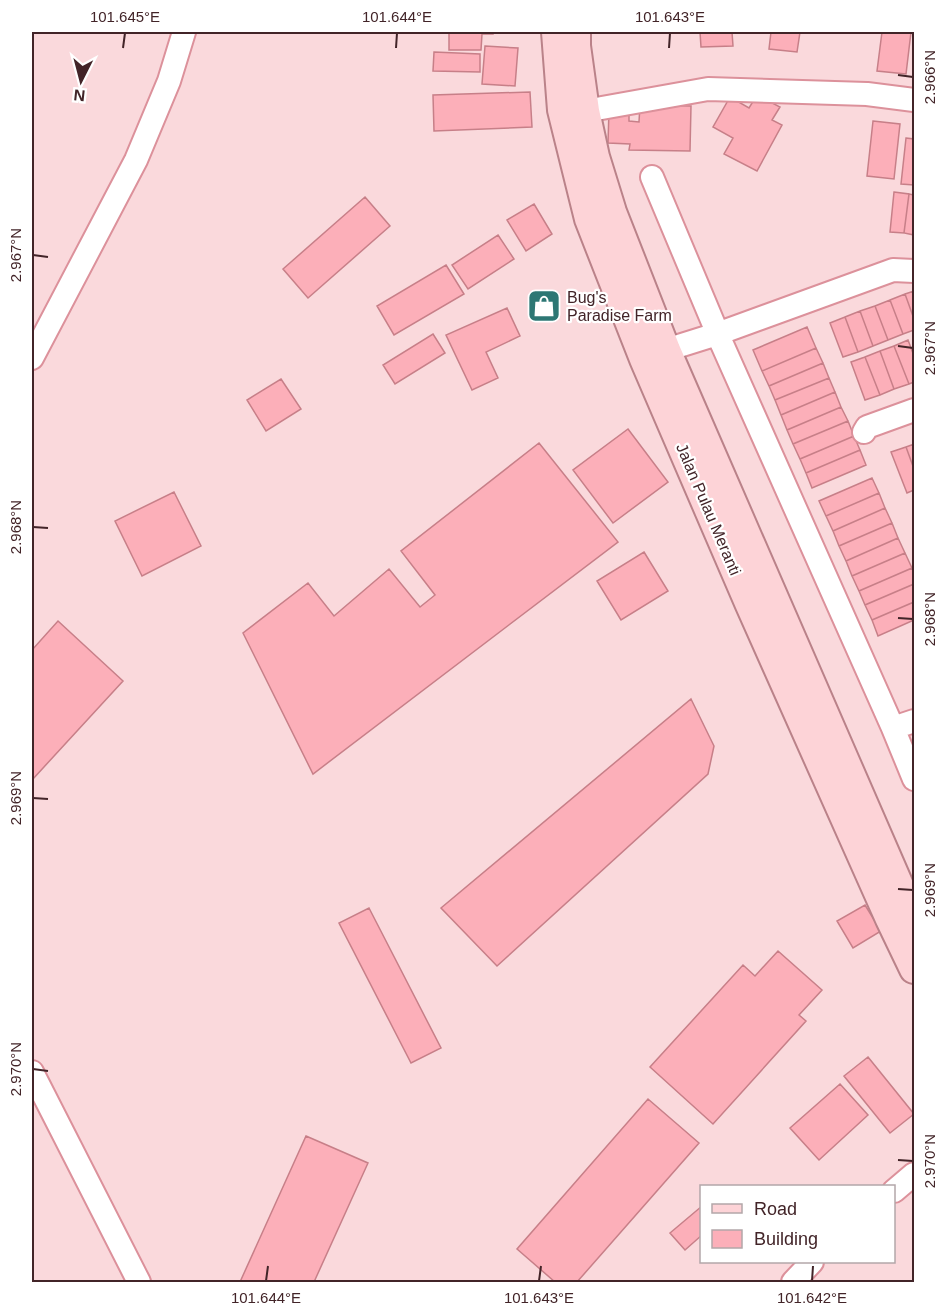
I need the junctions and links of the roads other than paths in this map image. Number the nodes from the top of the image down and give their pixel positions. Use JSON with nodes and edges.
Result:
{"nodes":[{"id":1,"x":184,"y":32,"type":"edge"},
{"id":2,"x":556,"y":32,"type":"edge"},
{"id":3,"x":576,"y":32,"type":"edge"},
{"id":4,"x":915,"y":100,"type":"edge"},
{"id":5,"x":585,"y":111,"type":"junction"},
{"id":6,"x":652,"y":177,"type":"dead end"},
{"id":7,"x":915,"y":271,"type":"edge"},
{"id":8,"x":717,"y":334,"type":"junction"},
{"id":9,"x":666,"y":350,"type":"junction"},
{"id":10,"x":32,"y":358,"type":"edge"},
{"id":11,"x":915,"y":410,"type":"edge"},
{"id":12,"x":864,"y":432,"type":"dead end"},
{"id":13,"x":915,"y":721,"type":"edge"},
{"id":14,"x":893,"y":729,"type":"junction"},
{"id":15,"x":915,"y":779,"type":"edge"},
{"id":16,"x":913,"y":912,"type":"edge"},
{"id":17,"x":915,"y":969,"type":"edge"},
{"id":18,"x":32,"y":1072,"type":"edge"},
{"id":19,"x":915,"y":1174,"type":"edge"},
{"id":20,"x":895,"y":1190,"type":"edge"},
{"id":21,"x":811,"y":1263,"type":"edge"},
{"id":22,"x":139,"y":1282,"type":"edge"},
{"id":23,"x":792,"y":1282,"type":"edge"}],
"edges":[{"from":1,"to":10,"type":"street"},
{"from":2,"to":17,"type":"main road","name":"Jalan Pulau Meranti"},
{"from":3,"to":5,"type":"main road","name":"Jalan Pulau Meranti"},
{"from":4,"to":5,"type":"street"},
{"from":5,"to":9,"type":"main road","name":"Jalan Pulau Meranti"},
{"from":6,"to":8,"type":"street"},
{"from":7,"to":8,"type":"street"},
{"from":8,"to":9,"type":"street"},
{"from":8,"to":14,"type":"street"},
{"from":9,"to":16,"type":"main road","name":"Jalan Pulau Meranti"},
{"from":11,"to":12,"type":"street"},
{"from":13,"to":14,"type":"street"},
{"from":14,"to":15,"type":"street"},
{"from":18,"to":22,"type":"street"},
{"from":19,"to":20,"type":"street"},
{"from":21,"to":23,"type":"street"}]}
